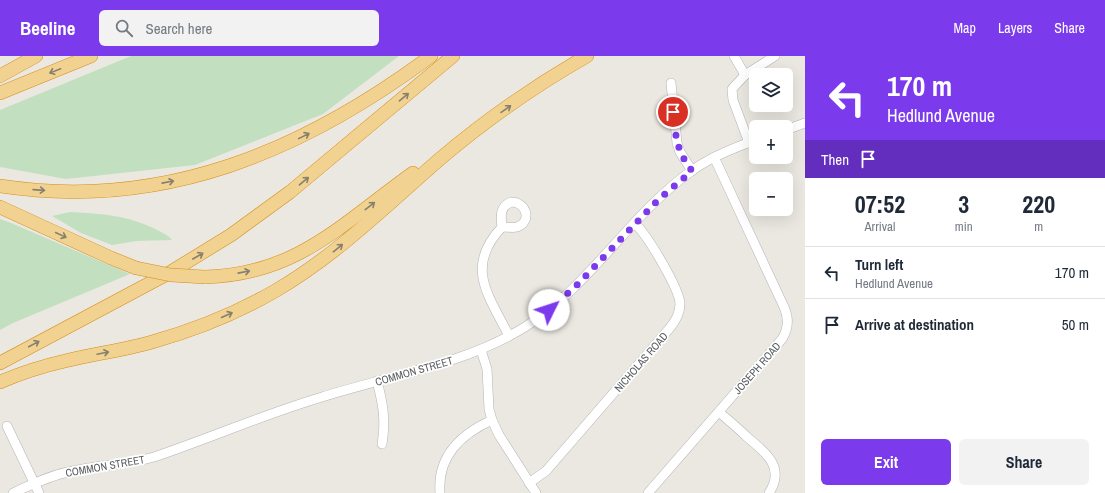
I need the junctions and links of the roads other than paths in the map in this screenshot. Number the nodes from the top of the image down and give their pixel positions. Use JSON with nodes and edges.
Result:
{"nodes":[{"id":1,"x":36,"y":56,"type":"edge"},
{"id":2,"x":91,"y":56,"type":"edge"},
{"id":3,"x":431,"y":56,"type":"edge"},
{"id":4,"x":453,"y":56,"type":"edge"},
{"id":5,"x":587,"y":56,"type":"edge"},
{"id":6,"x":734,"y":56,"type":"edge"},
{"id":7,"x":769,"y":58,"type":"edge"},
{"id":8,"x":745,"y":75,"type":"junction"},
{"id":9,"x":0,"y":76,"type":"edge"},
{"id":10,"x":671,"y":84,"type":"dead end"},
{"id":11,"x":0,"y":93,"type":"edge"},
{"id":12,"x":805,"y":123,"type":"edge"},
{"id":13,"x":793,"y":127,"type":"edge"},
{"id":14,"x":474,"y":132,"type":"junction"},
{"id":15,"x":749,"y":133,"type":"edge"},
{"id":16,"x":749,"y":143,"type":"edge"},
{"id":17,"x":714,"y":157,"type":"junction"},
{"id":18,"x":692,"y":171,"type":"junction"},
{"id":19,"x":0,"y":186,"type":"edge"},
{"id":20,"x":0,"y":207,"type":"edge"},
{"id":21,"x":635,"y":224,"type":"junction"},
{"id":22,"x":502,"y":227,"type":"dead end"},
{"id":23,"x":509,"y":336,"type":"junction"},
{"id":24,"x":481,"y":350,"type":"junction"},
{"id":25,"x":0,"y":363,"type":"edge"},
{"id":26,"x":377,"y":381,"type":"junction"},
{"id":27,"x":0,"y":382,"type":"edge"},
{"id":28,"x":719,"y":412,"type":"junction"},
{"id":29,"x":492,"y":420,"type":"junction"},
{"id":30,"x":7,"y":426,"type":"dead end"},
{"id":31,"x":382,"y":444,"type":"dead end"},
{"id":32,"x":34,"y":483,"type":"junction"},
{"id":33,"x":529,"y":483,"type":"junction"},
{"id":34,"x":12,"y":493,"type":"edge"},
{"id":35,"x":39,"y":493,"type":"edge"},
{"id":36,"x":440,"y":493,"type":"edge"},
{"id":37,"x":536,"y":493,"type":"edge"},
{"id":38,"x":648,"y":493,"type":"edge"},
{"id":39,"x":769,"y":493,"type":"edge"}],
"edges":[{"from":1,"to":9,"type":"highway"},
{"from":2,"to":11,"type":"highway","one_way":true},
{"from":19,"to":3,"type":"highway","one_way":true},
{"from":25,"to":4,"type":"highway","one_way":true},
{"from":14,"to":5,"type":"highway","one_way":true},
{"from":6,"to":8,"type":"street"},
{"from":7,"to":8,"type":"street"},
{"from":8,"to":15,"type":"street"},
{"from":10,"to":18,"type":"street"},
{"from":12,"to":13,"type":"street"},
{"from":20,"to":14,"type":"highway","one_way":true,"bridge":true},
{"from":27,"to":14,"type":"highway","one_way":true},
{"from":16,"to":17,"type":"street","name":"COMMON STREET"},
{"from":17,"to":18,"type":"street","name":"COMMON STREET"},
{"from":17,"to":28,"type":"street","name":"JOSEPH ROAD"},
{"from":18,"to":21,"type":"street","name":"COMMON STREET"},
{"from":21,"to":23,"type":"street","name":"COMMON STREET"},
{"from":21,"to":33,"type":"street","name":"NICHOLAS ROAD"},
{"from":22,"to":23,"type":"street"},
{"from":23,"to":24,"type":"street","name":"COMMON STREET"},
{"from":24,"to":26,"type":"street","name":"COMMON STREET"},
{"from":24,"to":29,"type":"street"},
{"from":26,"to":31,"type":"street"},
{"from":26,"to":32,"type":"street","name":"COMMON STREET"},
{"from":28,"to":38,"type":"street","name":"JOSEPH ROAD"},
{"from":28,"to":39,"type":"street"},
{"from":29,"to":33,"type":"street"},
{"from":29,"to":36,"type":"street"},
{"from":30,"to":32,"type":"street"},
{"from":32,"to":34,"type":"street","name":"COMMON STREET"},
{"from":32,"to":35,"type":"street"},
{"from":33,"to":37,"type":"street"}]}
